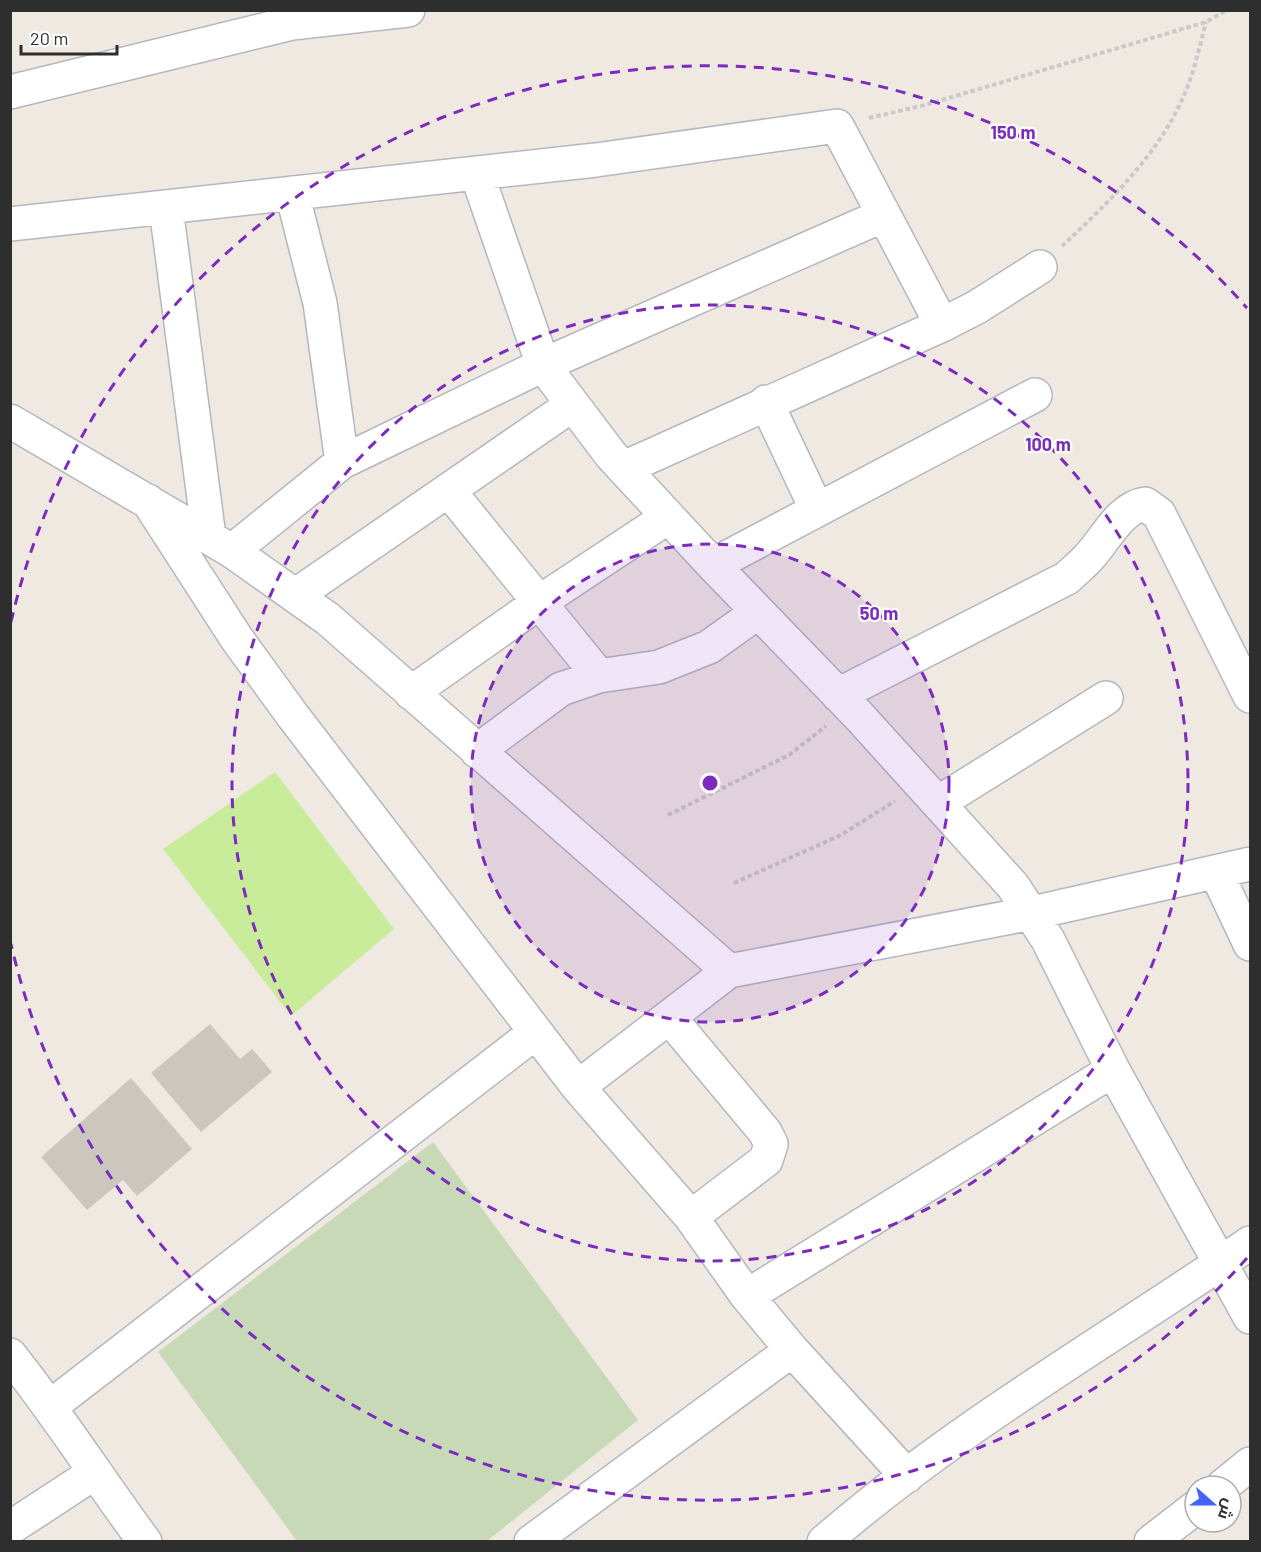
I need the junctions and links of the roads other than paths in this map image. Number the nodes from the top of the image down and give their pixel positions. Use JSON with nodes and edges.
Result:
{"nodes":[{"id":1,"x":408,"y":10,"type":"edge"},
{"id":2,"x":10,"y":92,"type":"edge"},
{"id":3,"x":477,"y":174,"type":"junction"},
{"id":4,"x":292,"y":193,"type":"junction"},
{"id":5,"x":166,"y":208,"type":"junction"},
{"id":6,"x":884,"y":215,"type":"junction"},
{"id":7,"x":10,"y":224,"type":"edge"},
{"id":8,"x":1040,"y":267,"type":"road end"},
{"id":9,"x":942,"y":325,"type":"junction"},
{"id":10,"x":543,"y":365,"type":"junction"},
{"id":11,"x":1035,"y":395,"type":"dead end"},
{"id":12,"x":766,"y":402,"type":"junction"},
{"id":13,"x":573,"y":405,"type":"junction"},
{"id":14,"x":10,"y":421,"type":"edge"},
{"id":15,"x":342,"y":462,"type":"junction"},
{"id":16,"x":624,"y":468,"type":"junction"},
{"id":17,"x":449,"y":491,"type":"junction"},
{"id":18,"x":148,"y":501,"type":"junction"},
{"id":19,"x":817,"y":510,"type":"junction"},
{"id":20,"x":668,"y":517,"type":"junction"},
{"id":21,"x":221,"y":544,"type":"junction"},
{"id":22,"x":713,"y":565,"type":"junction"},
{"id":23,"x":296,"y":595,"type":"junction"},
{"id":24,"x":541,"y":601,"type":"junction"},
{"id":25,"x":758,"y":612,"type":"junction"},
{"id":26,"x":599,"y":675,"type":"junction"},
{"id":27,"x":411,"y":693,"type":"junction"},
{"id":28,"x":1251,"y":696,"type":"edge"},
{"id":29,"x":1106,"y":698,"type":"dead end"},
{"id":30,"x":844,"y":701,"type":"junction"},
{"id":31,"x":477,"y":751,"type":"junction"},
{"id":32,"x":930,"y":794,"type":"junction"},
{"id":33,"x":1251,"y":864,"type":"edge"},
{"id":34,"x":1216,"y":872,"type":"junction"},
{"id":35,"x":1032,"y":913,"type":"junction"},
{"id":36,"x":1251,"y":944,"type":"edge"},
{"id":37,"x":729,"y":971,"type":"junction"},
{"id":38,"x":669,"y":1017,"type":"junction"},
{"id":39,"x":536,"y":1032,"type":"junction"},
{"id":40,"x":1113,"y":1070,"type":"junction"},
{"id":41,"x":578,"y":1087,"type":"junction"},
{"id":42,"x":691,"y":1217,"type":"junction"},
{"id":43,"x":1251,"y":1243,"type":"edge"},
{"id":44,"x":1220,"y":1264,"type":"junction"},
{"id":45,"x":747,"y":1296,"type":"junction"},
{"id":46,"x":1251,"y":1317,"type":"edge"},
{"id":47,"x":792,"y":1350,"type":"junction"},
{"id":48,"x":10,"y":1355,"type":"edge"},
{"id":49,"x":51,"y":1406,"type":"junction"},
{"id":50,"x":1251,"y":1464,"type":"edge"},
{"id":51,"x":94,"y":1473,"type":"junction"},
{"id":52,"x":1238,"y":1474,"type":"edge"},
{"id":53,"x":907,"y":1476,"type":"junction"},
{"id":54,"x":1183,"y":1517,"type":"edge"},
{"id":55,"x":10,"y":1528,"type":"edge"},
{"id":56,"x":145,"y":1542,"type":"edge"},
{"id":57,"x":531,"y":1542,"type":"edge"},
{"id":58,"x":824,"y":1542,"type":"edge"},
{"id":59,"x":1151,"y":1542,"type":"edge"}],
"edges":[{"from":1,"to":2,"type":"street"},
{"from":3,"to":4,"type":"street"},
{"from":3,"to":6,"type":"street"},
{"from":3,"to":10,"type":"street"},
{"from":4,"to":5,"type":"street"},
{"from":4,"to":15,"type":"street"},
{"from":5,"to":7,"type":"street"},
{"from":5,"to":21,"type":"street"},
{"from":6,"to":9,"type":"street"},
{"from":6,"to":10,"type":"street"},
{"from":8,"to":9,"type":"street"},
{"from":9,"to":12,"type":"street"},
{"from":10,"to":13,"type":"street"},
{"from":10,"to":15,"type":"street"},
{"from":11,"to":19,"type":"street"},
{"from":12,"to":16,"type":"street"},
{"from":12,"to":19,"type":"street"},
{"from":13,"to":16,"type":"street"},
{"from":13,"to":17,"type":"street"},
{"from":14,"to":18,"type":"street"},
{"from":15,"to":21,"type":"street"},
{"from":16,"to":20,"type":"street"},
{"from":17,"to":23,"type":"street"},
{"from":17,"to":24,"type":"street"},
{"from":18,"to":21,"type":"street"},
{"from":18,"to":39,"type":"street"},
{"from":19,"to":22,"type":"street"},
{"from":20,"to":22,"type":"street"},
{"from":20,"to":24,"type":"street"},
{"from":21,"to":23,"type":"street"},
{"from":22,"to":25,"type":"street"},
{"from":23,"to":27,"type":"street"},
{"from":24,"to":26,"type":"street"},
{"from":24,"to":27,"type":"street"},
{"from":25,"to":26,"type":"street"},
{"from":25,"to":30,"type":"street"},
{"from":26,"to":31,"type":"street"},
{"from":27,"to":31,"type":"street"},
{"from":28,"to":30,"type":"street"},
{"from":29,"to":32,"type":"street"},
{"from":30,"to":32,"type":"street"},
{"from":31,"to":37,"type":"street"},
{"from":32,"to":35,"type":"street"},
{"from":33,"to":34,"type":"street"},
{"from":34,"to":35,"type":"street"},
{"from":34,"to":36,"type":"street"},
{"from":35,"to":37,"type":"street"},
{"from":35,"to":40,"type":"street"},
{"from":37,"to":38,"type":"street"},
{"from":38,"to":41,"type":"street"},
{"from":38,"to":42,"type":"street"},
{"from":39,"to":41,"type":"street"},
{"from":39,"to":49,"type":"street"},
{"from":40,"to":44,"type":"street"},
{"from":40,"to":45,"type":"street"},
{"from":41,"to":42,"type":"street"},
{"from":42,"to":45,"type":"street"},
{"from":43,"to":44,"type":"street"},
{"from":44,"to":46,"type":"street"},
{"from":44,"to":53,"type":"street"},
{"from":45,"to":47,"type":"street"},
{"from":47,"to":53,"type":"street"},
{"from":47,"to":57,"type":"street"},
{"from":48,"to":49,"type":"street"},
{"from":49,"to":51,"type":"street"},
{"from":50,"to":52,"type":"street"},
{"from":51,"to":55,"type":"street"},
{"from":51,"to":56,"type":"street"},
{"from":53,"to":58,"type":"street"},
{"from":54,"to":59,"type":"street"}]}
